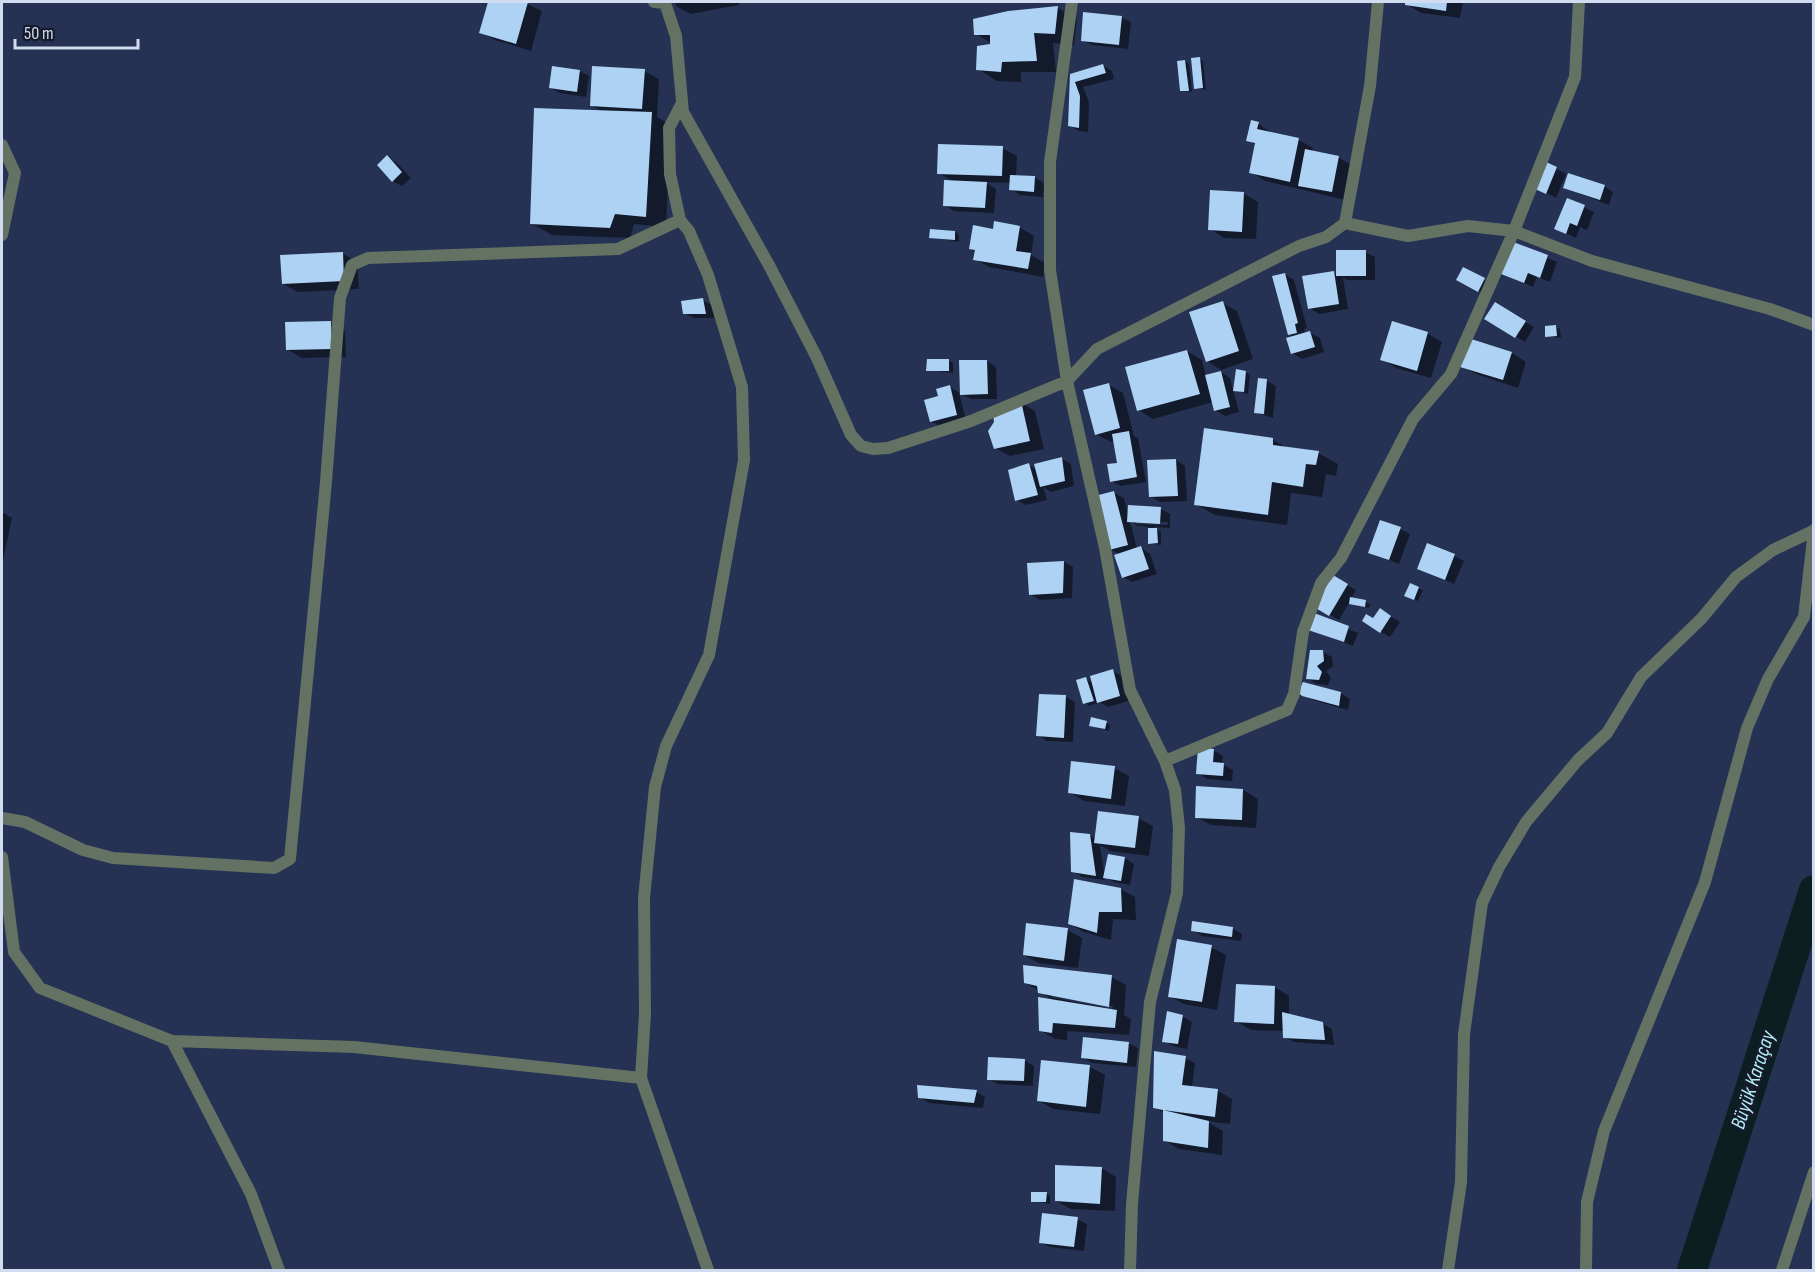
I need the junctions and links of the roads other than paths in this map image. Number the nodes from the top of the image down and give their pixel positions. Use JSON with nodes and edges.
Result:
{"nodes":[{"id":1,"x":654,"y":2,"type":"edge"},
{"id":2,"x":1072,"y":2,"type":"edge"},
{"id":3,"x":1378,"y":2,"type":"edge"},
{"id":4,"x":1579,"y":2,"type":"edge"},
{"id":5,"x":682,"y":103,"type":"junction"},
{"id":6,"x":2,"y":145,"type":"edge"},
{"id":7,"x":680,"y":220,"type":"junction"},
{"id":8,"x":1345,"y":223,"type":"junction"},
{"id":9,"x":1514,"y":231,"type":"junction"},
{"id":10,"x":2,"y":235,"type":"edge"},
{"id":11,"x":1814,"y":325,"type":"edge"},
{"id":12,"x":1067,"y":381,"type":"junction"},
{"id":13,"x":1814,"y":530,"type":"edge"},
{"id":14,"x":1165,"y":761,"type":"junction"},
{"id":15,"x":2,"y":818,"type":"edge"},
{"id":16,"x":2,"y":856,"type":"edge"},
{"id":17,"x":172,"y":1041,"type":"junction"},
{"id":18,"x":641,"y":1078,"type":"junction"},
{"id":19,"x":1814,"y":1172,"type":"edge"},
{"id":20,"x":279,"y":1270,"type":"edge"},
{"id":21,"x":708,"y":1270,"type":"edge"},
{"id":22,"x":1130,"y":1270,"type":"edge"},
{"id":23,"x":1448,"y":1270,"type":"edge"},
{"id":24,"x":1586,"y":1270,"type":"edge"},
{"id":25,"x":1782,"y":1270,"type":"edge"}],
"edges":[{"from":1,"to":5,"type":"street"},
{"from":2,"to":12,"type":"street"},
{"from":3,"to":8,"type":"street"},
{"from":4,"to":9,"type":"street"},
{"from":5,"to":7,"type":"street"},
{"from":5,"to":12,"type":"street"},
{"from":6,"to":10,"type":"street"},
{"from":7,"to":15,"type":"street"},
{"from":7,"to":18,"type":"street"},
{"from":8,"to":9,"type":"street"},
{"from":8,"to":12,"type":"street"},
{"from":9,"to":11,"type":"street"},
{"from":9,"to":14,"type":"street"},
{"from":12,"to":14,"type":"street"},
{"from":13,"to":23,"type":"street"},
{"from":13,"to":24,"type":"street"},
{"from":14,"to":22,"type":"street"},
{"from":16,"to":17,"type":"street"},
{"from":17,"to":18,"type":"street"},
{"from":17,"to":20,"type":"street"},
{"from":18,"to":21,"type":"street"},
{"from":19,"to":25,"type":"street"}]}
